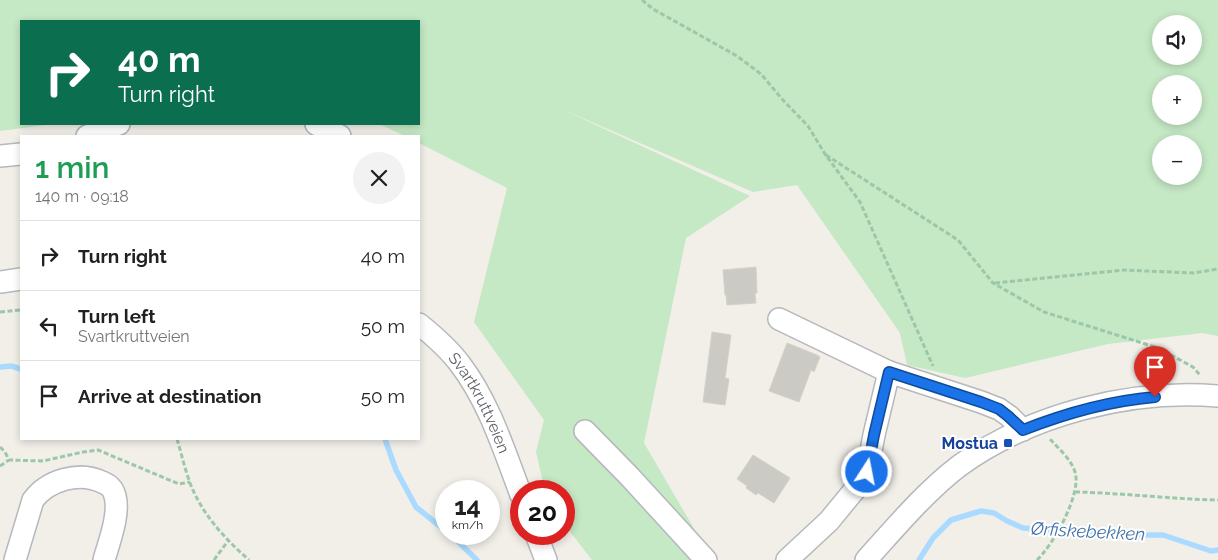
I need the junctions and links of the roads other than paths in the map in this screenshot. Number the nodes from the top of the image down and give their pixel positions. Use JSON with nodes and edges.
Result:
{"nodes":[{"id":1,"x":116,"y":125,"type":"edge"},
{"id":2,"x":318,"y":125,"type":"edge"},
{"id":3,"x":90,"y":135,"type":"edge"},
{"id":4,"x":338,"y":135,"type":"edge"},
{"id":5,"x":20,"y":154,"type":"edge"},
{"id":6,"x":0,"y":156,"type":"edge"},
{"id":7,"x":20,"y":279,"type":"edge"},
{"id":8,"x":0,"y":282,"type":"edge"},
{"id":9,"x":779,"y":319,"type":"dead end"},
{"id":10,"x":420,"y":325,"type":"edge"},
{"id":11,"x":889,"y":372,"type":"junction"},
{"id":12,"x":1211,"y":396,"type":"edge"},
{"id":13,"x":1031,"y":427,"type":"junction"},
{"id":14,"x":585,"y":431,"type":"dead end"},
{"id":15,"x":515,"y":480,"type":"edge"},
{"id":16,"x":540,"y":545,"type":"edge"},
{"id":17,"x":15,"y":560,"type":"edge"},
{"id":18,"x":104,"y":560,"type":"edge"},
{"id":19,"x":546,"y":560,"type":"edge"},
{"id":20,"x":706,"y":560,"type":"edge"},
{"id":21,"x":787,"y":560,"type":"edge"},
{"id":22,"x":866,"y":560,"type":"edge"}],
"edges":[{"from":1,"to":3,"type":"street"},
{"from":2,"to":4,"type":"street"},
{"from":5,"to":6,"type":"street"},
{"from":7,"to":8,"type":"street"},
{"from":9,"to":11,"type":"street"},
{"from":10,"to":15,"type":"street","name":"Svartkruttveien"},
{"from":11,"to":13,"type":"street"},
{"from":11,"to":21,"type":"street"},
{"from":12,"to":13,"type":"street"},
{"from":13,"to":22,"type":"street"},
{"from":14,"to":20,"type":"street"},
{"from":16,"to":19,"type":"street"},
{"from":17,"to":18,"type":"street"}]}
